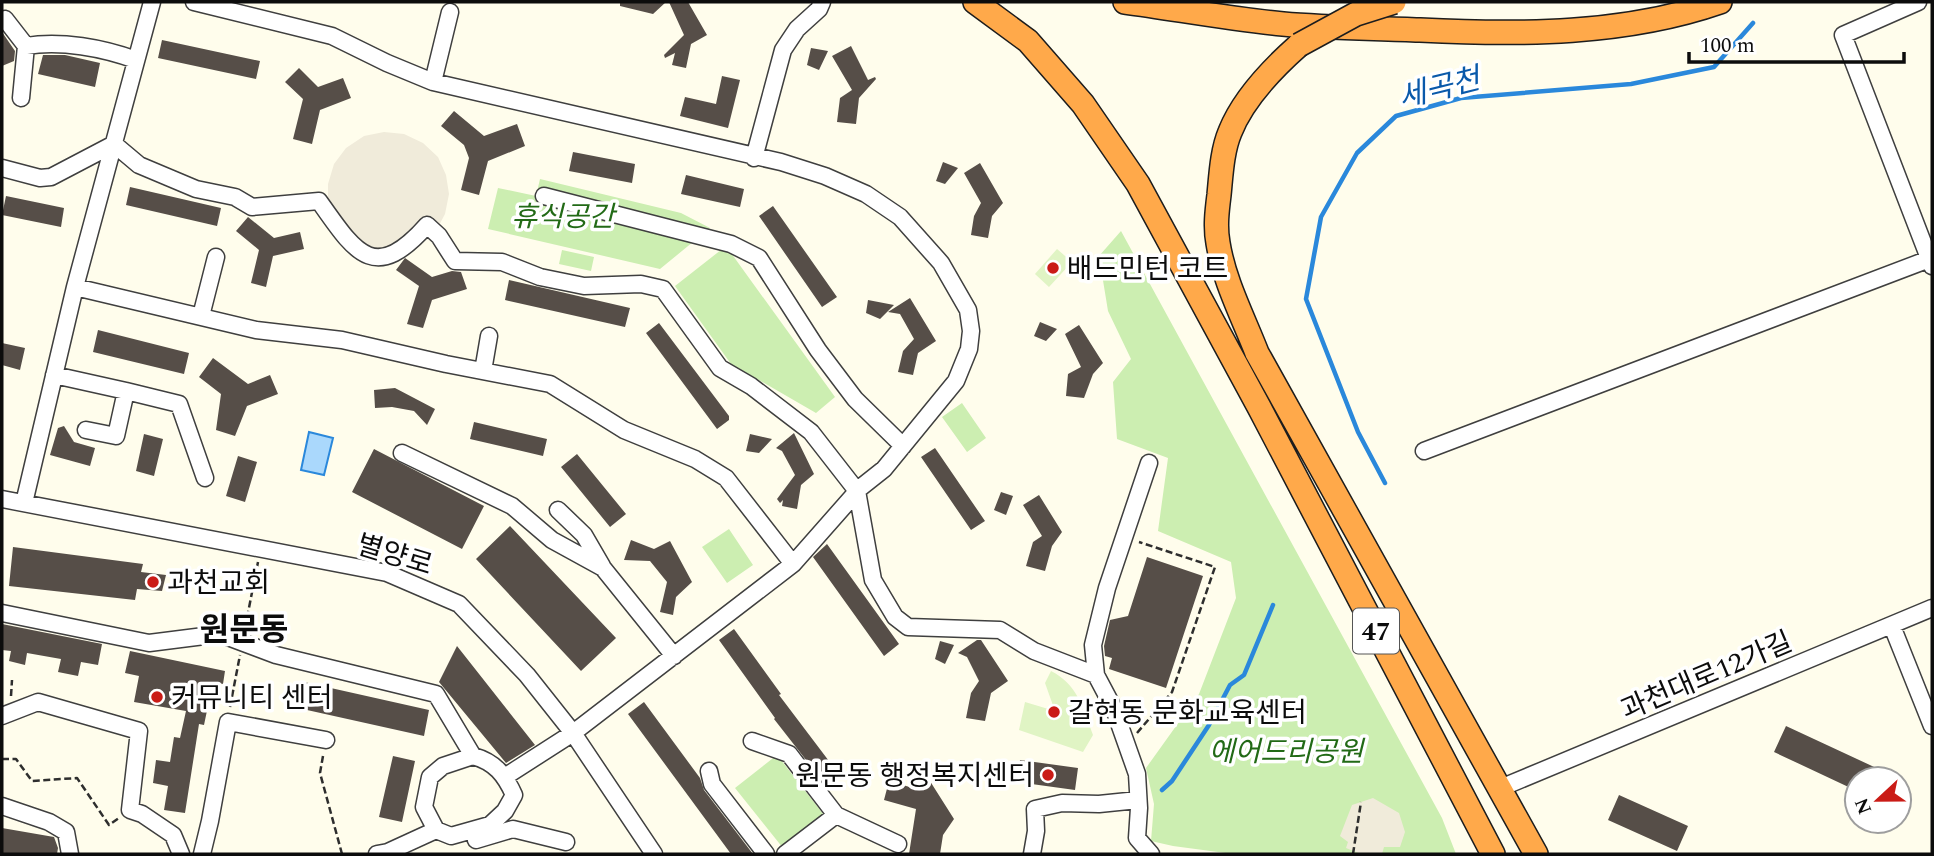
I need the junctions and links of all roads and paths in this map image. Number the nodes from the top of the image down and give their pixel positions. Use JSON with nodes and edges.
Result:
{"nodes":[{"id":1,"x":152,"y":2,"type":"edge"},
{"id":2,"x":194,"y":2,"type":"edge"},
{"id":3,"x":822,"y":2,"type":"edge"},
{"id":4,"x":975,"y":2,"type":"edge"},
{"id":5,"x":1125,"y":2,"type":"edge"},
{"id":6,"x":1394,"y":2,"type":"edge"},
{"id":7,"x":1720,"y":2,"type":"edge"},
{"id":8,"x":1919,"y":2,"type":"edge"},
{"id":9,"x":450,"y":12,"type":"dead end"},
{"id":10,"x":5,"y":19,"type":"dead end"},
{"id":11,"x":26,"y":46,"type":"junction"},
{"id":12,"x":136,"y":60,"type":"junction"},
{"id":13,"x":433,"y":82,"type":"junction"},
{"id":14,"x":22,"y":98,"type":"dead end"},
{"id":15,"x":114,"y":144,"type":"junction"},
{"id":16,"x":754,"y":158,"type":"junction"},
{"id":17,"x":2,"y":169,"type":"edge"},
{"id":18,"x":544,"y":196,"type":"dead end"},
{"id":19,"x":216,"y":257,"type":"dead end"},
{"id":20,"x":1931,"y":261,"type":"edge"},
{"id":21,"x":75,"y":287,"type":"junction"},
{"id":22,"x":201,"y":316,"type":"junction"},
{"id":23,"x":489,"y":335,"type":"dead end"},
{"id":24,"x":483,"y":371,"type":"junction"},
{"id":25,"x":54,"y":375,"type":"junction"},
{"id":26,"x":126,"y":391,"type":"junction"},
{"id":27,"x":86,"y":430,"type":"dead end"},
{"id":28,"x":903,"y":446,"type":"junction"},
{"id":29,"x":1424,"y":451,"type":"dead end"},
{"id":30,"x":402,"y":453,"type":"dead end"},
{"id":31,"x":1149,"y":463,"type":"dead end"},
{"id":32,"x":205,"y":478,"type":"dead end"},
{"id":33,"x":857,"y":491,"type":"junction"},
{"id":34,"x":2,"y":499,"type":"edge"},
{"id":35,"x":24,"y":503,"type":"junction"},
{"id":36,"x":558,"y":510,"type":"dead end"},
{"id":37,"x":1124,"y":537,"type":"junction"},
{"id":38,"x":793,"y":564,"type":"junction"},
{"id":39,"x":603,"y":568,"type":"junction"},
{"id":40,"x":1932,"y":608,"type":"edge"},
{"id":41,"x":2,"y":613,"type":"edge"},
{"id":42,"x":1892,"y":626,"type":"junction"},
{"id":43,"x":674,"y":656,"type":"junction"},
{"id":44,"x":1096,"y":675,"type":"junction"},
{"id":45,"x":1932,"y":679,"type":"edge"},
{"id":46,"x":1916,"y":685,"type":"junction"},
{"id":47,"x":2,"y":716,"type":"edge"},
{"id":48,"x":1932,"y":726,"type":"edge"},
{"id":49,"x":573,"y":733,"type":"junction"},
{"id":50,"x":326,"y":740,"type":"joint"},
{"id":51,"x":752,"y":741,"type":"dead end"},
{"id":52,"x":1128,"y":744,"type":"junction"},
{"id":53,"x":473,"y":756,"type":"junction"},
{"id":54,"x":2,"y":759,"type":"edge"},
{"id":55,"x":709,"y":771,"type":"dead end"},
{"id":56,"x":506,"y":776,"type":"junction"},
{"id":57,"x":1498,"y":789,"type":"junction"},
{"id":58,"x":1139,"y":800,"type":"junction"},
{"id":59,"x":1361,"y":803,"type":"dead end"},
{"id":60,"x":2,"y":806,"type":"edge"},
{"id":61,"x":130,"y":810,"type":"junction"},
{"id":62,"x":836,"y":815,"type":"junction"},
{"id":63,"x":436,"y":830,"type":"junction"},
{"id":64,"x":474,"y":842,"type":"edge"},
{"id":65,"x":566,"y":842,"type":"dead end"},
{"id":66,"x":898,"y":844,"type":"dead end"},
{"id":67,"x":1490,"y":850,"type":"edge"},
{"id":68,"x":70,"y":854,"type":"edge"},
{"id":69,"x":181,"y":854,"type":"edge"},
{"id":70,"x":202,"y":854,"type":"edge"},
{"id":71,"x":342,"y":854,"type":"edge"},
{"id":72,"x":386,"y":854,"type":"edge"},
{"id":73,"x":653,"y":854,"type":"edge"},
{"id":74,"x":766,"y":854,"type":"edge"},
{"id":75,"x":785,"y":854,"type":"edge"},
{"id":76,"x":1032,"y":854,"type":"edge"},
{"id":77,"x":1151,"y":854,"type":"edge"},
{"id":78,"x":1353,"y":854,"type":"edge"},
{"id":79,"x":1536,"y":854,"type":"edge"}],
"edges":[{"from":1,"to":12,"type":"street"},
{"from":2,"to":13,"type":"street"},
{"from":3,"to":16,"type":"street"},
{"from":4,"to":67,"type":"highway","number":"47"},
{"from":5,"to":7,"type":"highway"},
{"from":6,"to":57,"type":"highway","bridge":true},
{"from":8,"to":20,"type":"street"},
{"from":9,"to":13,"type":"street"},
{"from":10,"to":11,"type":"street"},
{"from":11,"to":12,"type":"street"},
{"from":11,"to":14,"type":"street"},
{"from":12,"to":15,"type":"street"},
{"from":13,"to":16,"type":"street"},
{"from":15,"to":17,"type":"street"},
{"from":15,"to":21,"type":"street"},
{"from":15,"to":33,"type":"street"},
{"from":16,"to":28,"type":"street"},
{"from":18,"to":28,"type":"street"},
{"from":19,"to":22,"type":"street"},
{"from":20,"to":29,"type":"street"},
{"from":21,"to":22,"type":"street"},
{"from":21,"to":25,"type":"street"},
{"from":22,"to":24,"type":"street"},
{"from":23,"to":24,"type":"street"},
{"from":24,"to":38,"type":"street"},
{"from":25,"to":26,"type":"street"},
{"from":25,"to":35,"type":"street"},
{"from":26,"to":27,"type":"street"},
{"from":26,"to":32,"type":"street"},
{"from":28,"to":33,"type":"street"},
{"from":30,"to":39,"type":"street"},
{"from":31,"to":37,"type":"street"},
{"from":33,"to":38,"type":"street"},
{"from":33,"to":44,"type":"street"},
{"from":34,"to":35,"type":"street","name":"별양로"},
{"from":35,"to":49,"type":"street","name":"별양로"},
{"from":36,"to":39,"type":"street"},
{"from":37,"to":44,"type":"street"},
{"from":37,"to":52,"type":"path"},
{"from":38,"to":43,"type":"street"},
{"from":39,"to":43,"type":"street"},
{"from":40,"to":42,"type":"street","name":"과천대로12가길"},
{"from":41,"to":53,"type":"street"},
{"from":42,"to":46,"type":"street"},
{"from":42,"to":57,"type":"street","name":"과천대로12가길"},
{"from":43,"to":49,"type":"street"},
{"from":44,"to":52,"type":"street"},
{"from":45,"to":46,"type":"street"},
{"from":46,"to":48,"type":"street"},
{"from":47,"to":61,"type":"street"},
{"from":49,"to":56,"type":"street"},
{"from":49,"to":73,"type":"street","name":"별양로"},
{"from":50,"to":70,"type":"street"},
{"from":50,"to":71,"type":"path"},
{"from":51,"to":62,"type":"street"},
{"from":52,"to":58,"type":"street"},
{"from":53,"to":56,"type":"street"},
{"from":53,"to":63,"type":"street"},
{"from":54,"to":61,"type":"path"},
{"from":55,"to":74,"type":"street"},
{"from":56,"to":64,"type":"street"},
{"from":57,"to":79,"type":"highway"},
{"from":58,"to":76,"type":"street"},
{"from":58,"to":77,"type":"street"},
{"from":59,"to":78,"type":"path"},
{"from":60,"to":68,"type":"street"},
{"from":61,"to":69,"type":"street"},
{"from":62,"to":66,"type":"street"},
{"from":62,"to":75,"type":"street"},
{"from":63,"to":64,"type":"street"},
{"from":63,"to":72,"type":"street"},
{"from":64,"to":65,"type":"street"}]}
